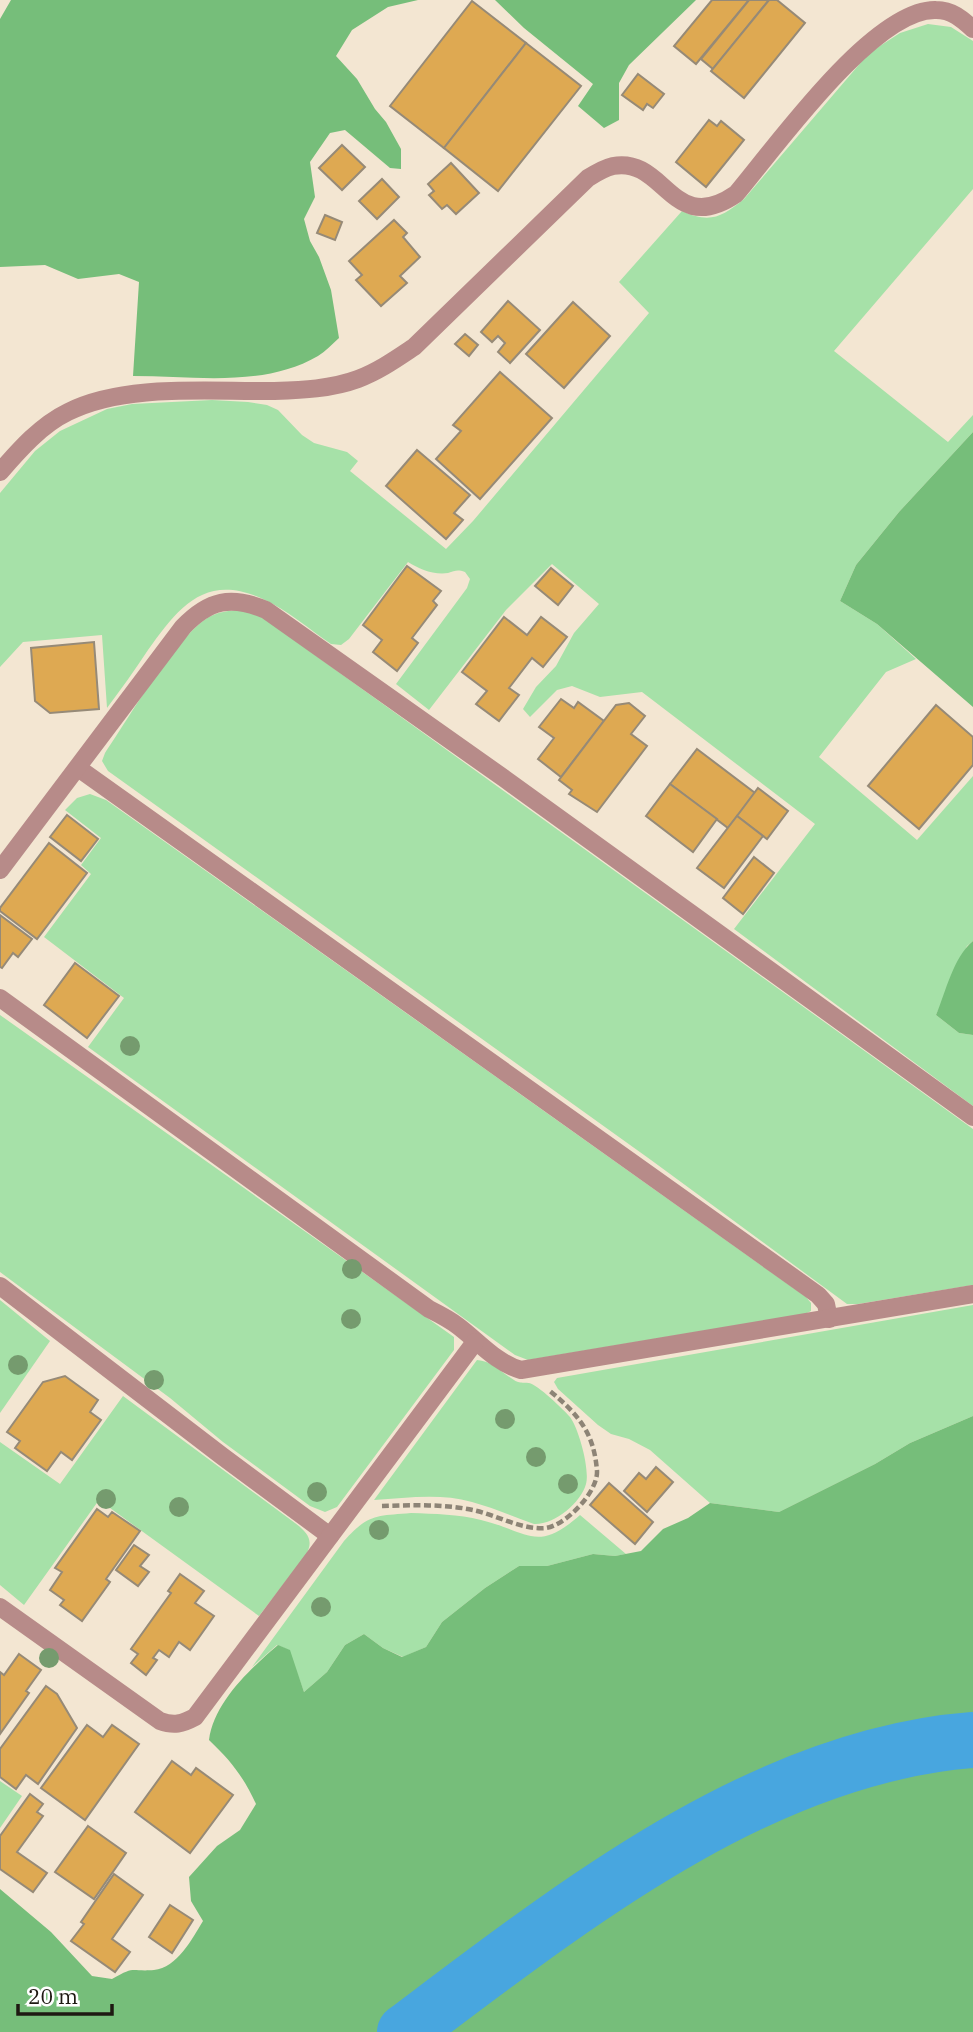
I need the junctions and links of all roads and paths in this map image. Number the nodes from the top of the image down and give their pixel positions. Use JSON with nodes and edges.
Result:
{"nodes":[{"id":1,"x":973,"y":29,"type":"edge"},
{"id":2,"x":0,"y":472,"type":"edge"},
{"id":3,"x":78,"y":768,"type":"junction"},
{"id":4,"x":0,"y":870,"type":"edge"},
{"id":5,"x":0,"y":998,"type":"edge"},
{"id":6,"x":973,"y":1117,"type":"edge"},
{"id":7,"x":0,"y":1286,"type":"edge"},
{"id":8,"x":973,"y":1294,"type":"edge"},
{"id":9,"x":828,"y":1319,"type":"junction"},
{"id":10,"x":475,"y":1342,"type":"junction"},
{"id":11,"x":533,"y":1370,"type":"junction"},
{"id":12,"x":349,"y":1509,"type":"junction"},
{"id":13,"x":330,"y":1536,"type":"junction"},
{"id":14,"x":0,"y":1607,"type":"edge"}],
"edges":[{"from":1,"to":2,"type":"street"},
{"from":3,"to":4,"type":"street"},
{"from":3,"to":6,"type":"street"},
{"from":3,"to":9,"type":"street"},
{"from":5,"to":10,"type":"street"},
{"from":7,"to":13,"type":"street"},
{"from":8,"to":9,"type":"street"},
{"from":9,"to":11,"type":"street"},
{"from":10,"to":11,"type":"street"},
{"from":10,"to":12,"type":"street"},
{"from":11,"to":12,"type":"path"},
{"from":12,"to":13,"type":"street"},
{"from":13,"to":14,"type":"street"}]}
